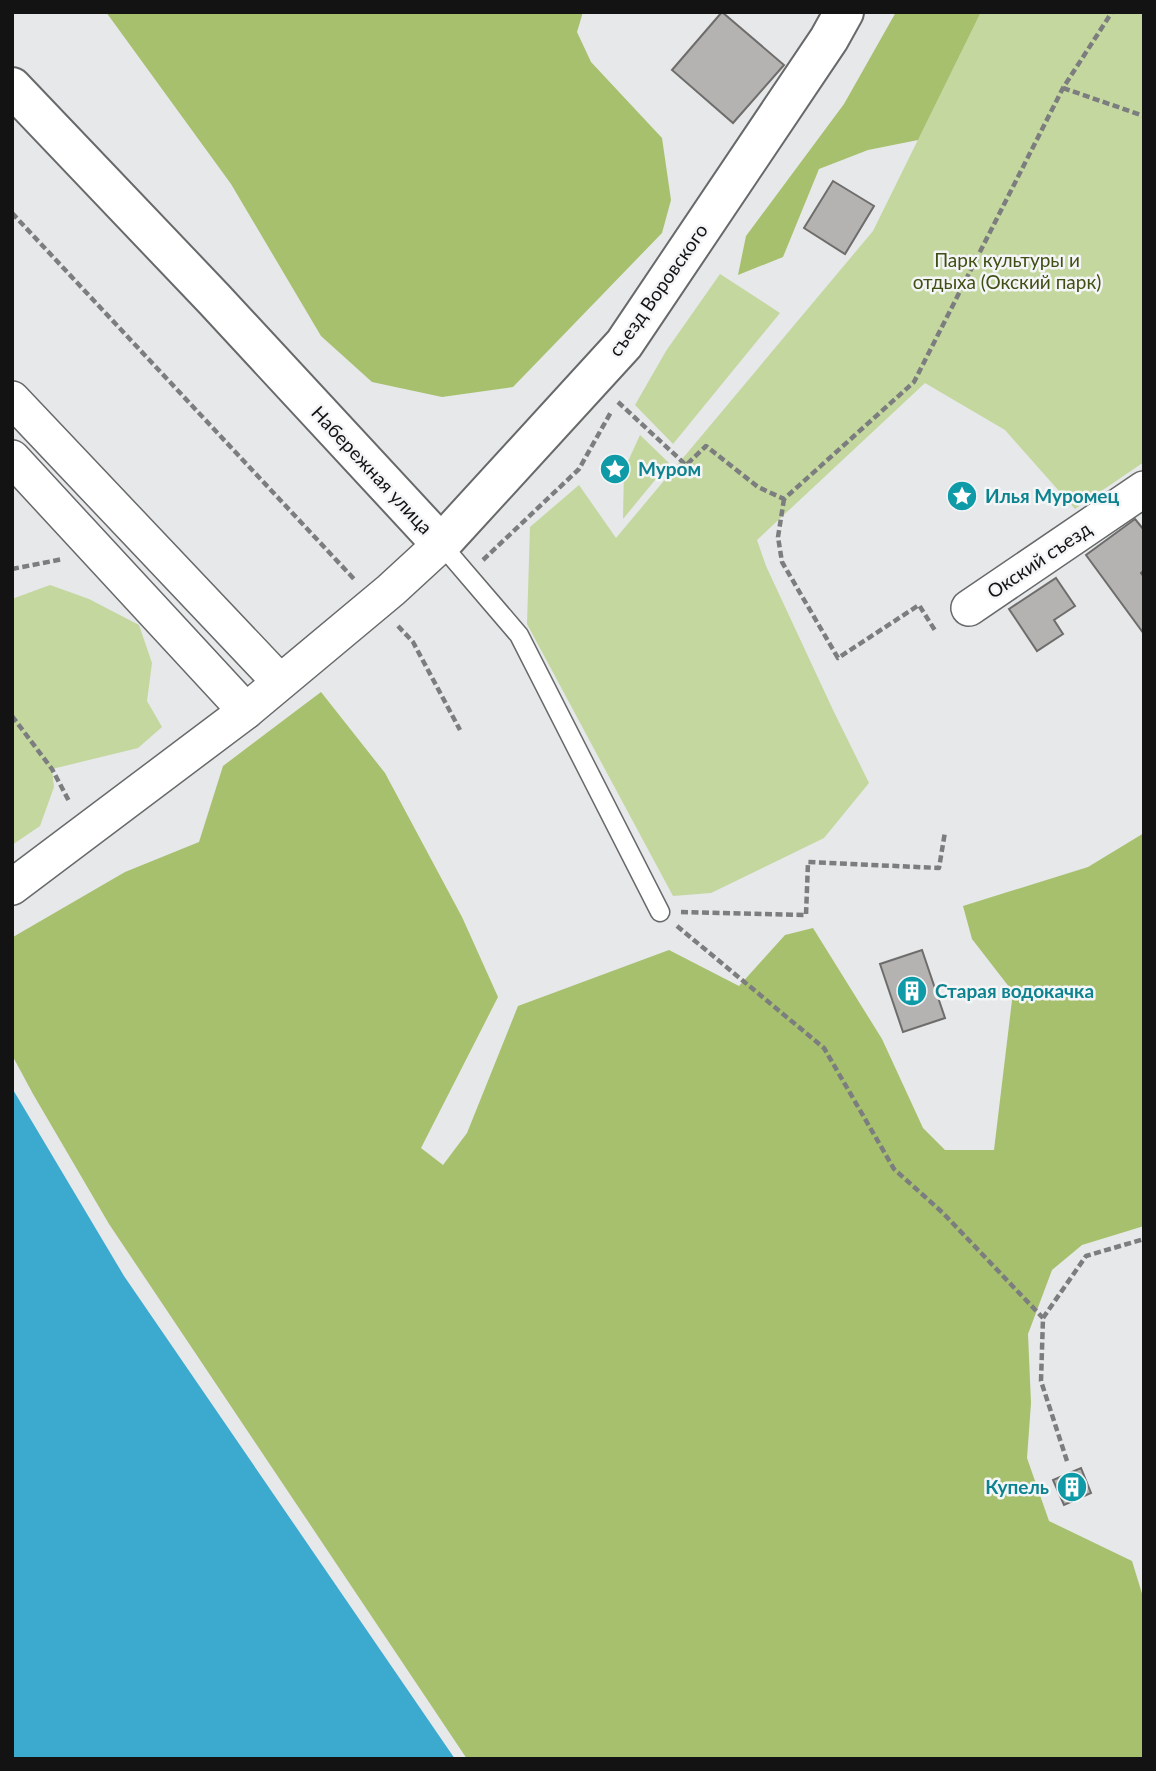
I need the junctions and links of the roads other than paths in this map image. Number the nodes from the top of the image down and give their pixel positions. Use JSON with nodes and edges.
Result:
{"nodes":[{"id":1,"x":844,"y":12,"type":"edge"},
{"id":2,"x":12,"y":88,"type":"edge"},
{"id":3,"x":12,"y":399,"type":"edge"},
{"id":4,"x":12,"y":458,"type":"edge"},
{"id":5,"x":1144,"y":489,"type":"edge"},
{"id":6,"x":441,"y":544,"type":"junction"},
{"id":7,"x":969,"y":608,"type":"dead end"},
{"id":8,"x":280,"y":682,"type":"junction"},
{"id":9,"x":246,"y":711,"type":"junction"},
{"id":10,"x":12,"y":887,"type":"edge"},
{"id":11,"x":660,"y":912,"type":"road end"}],
"edges":[{"from":1,"to":6,"type":"street","name":"съезд Воровского"},
{"from":2,"to":6,"type":"street","name":"Набережная улица"},
{"from":3,"to":8,"type":"street"},
{"from":4,"to":9,"type":"street"},
{"from":5,"to":7,"type":"street","name":"Окский съезд"},
{"from":6,"to":8,"type":"street","name":"Набережная улица"},
{"from":6,"to":11,"type":"lane"},
{"from":8,"to":9,"type":"street","name":"Набережная улица"},
{"from":9,"to":10,"type":"street","name":"Набережная улица"}]}
